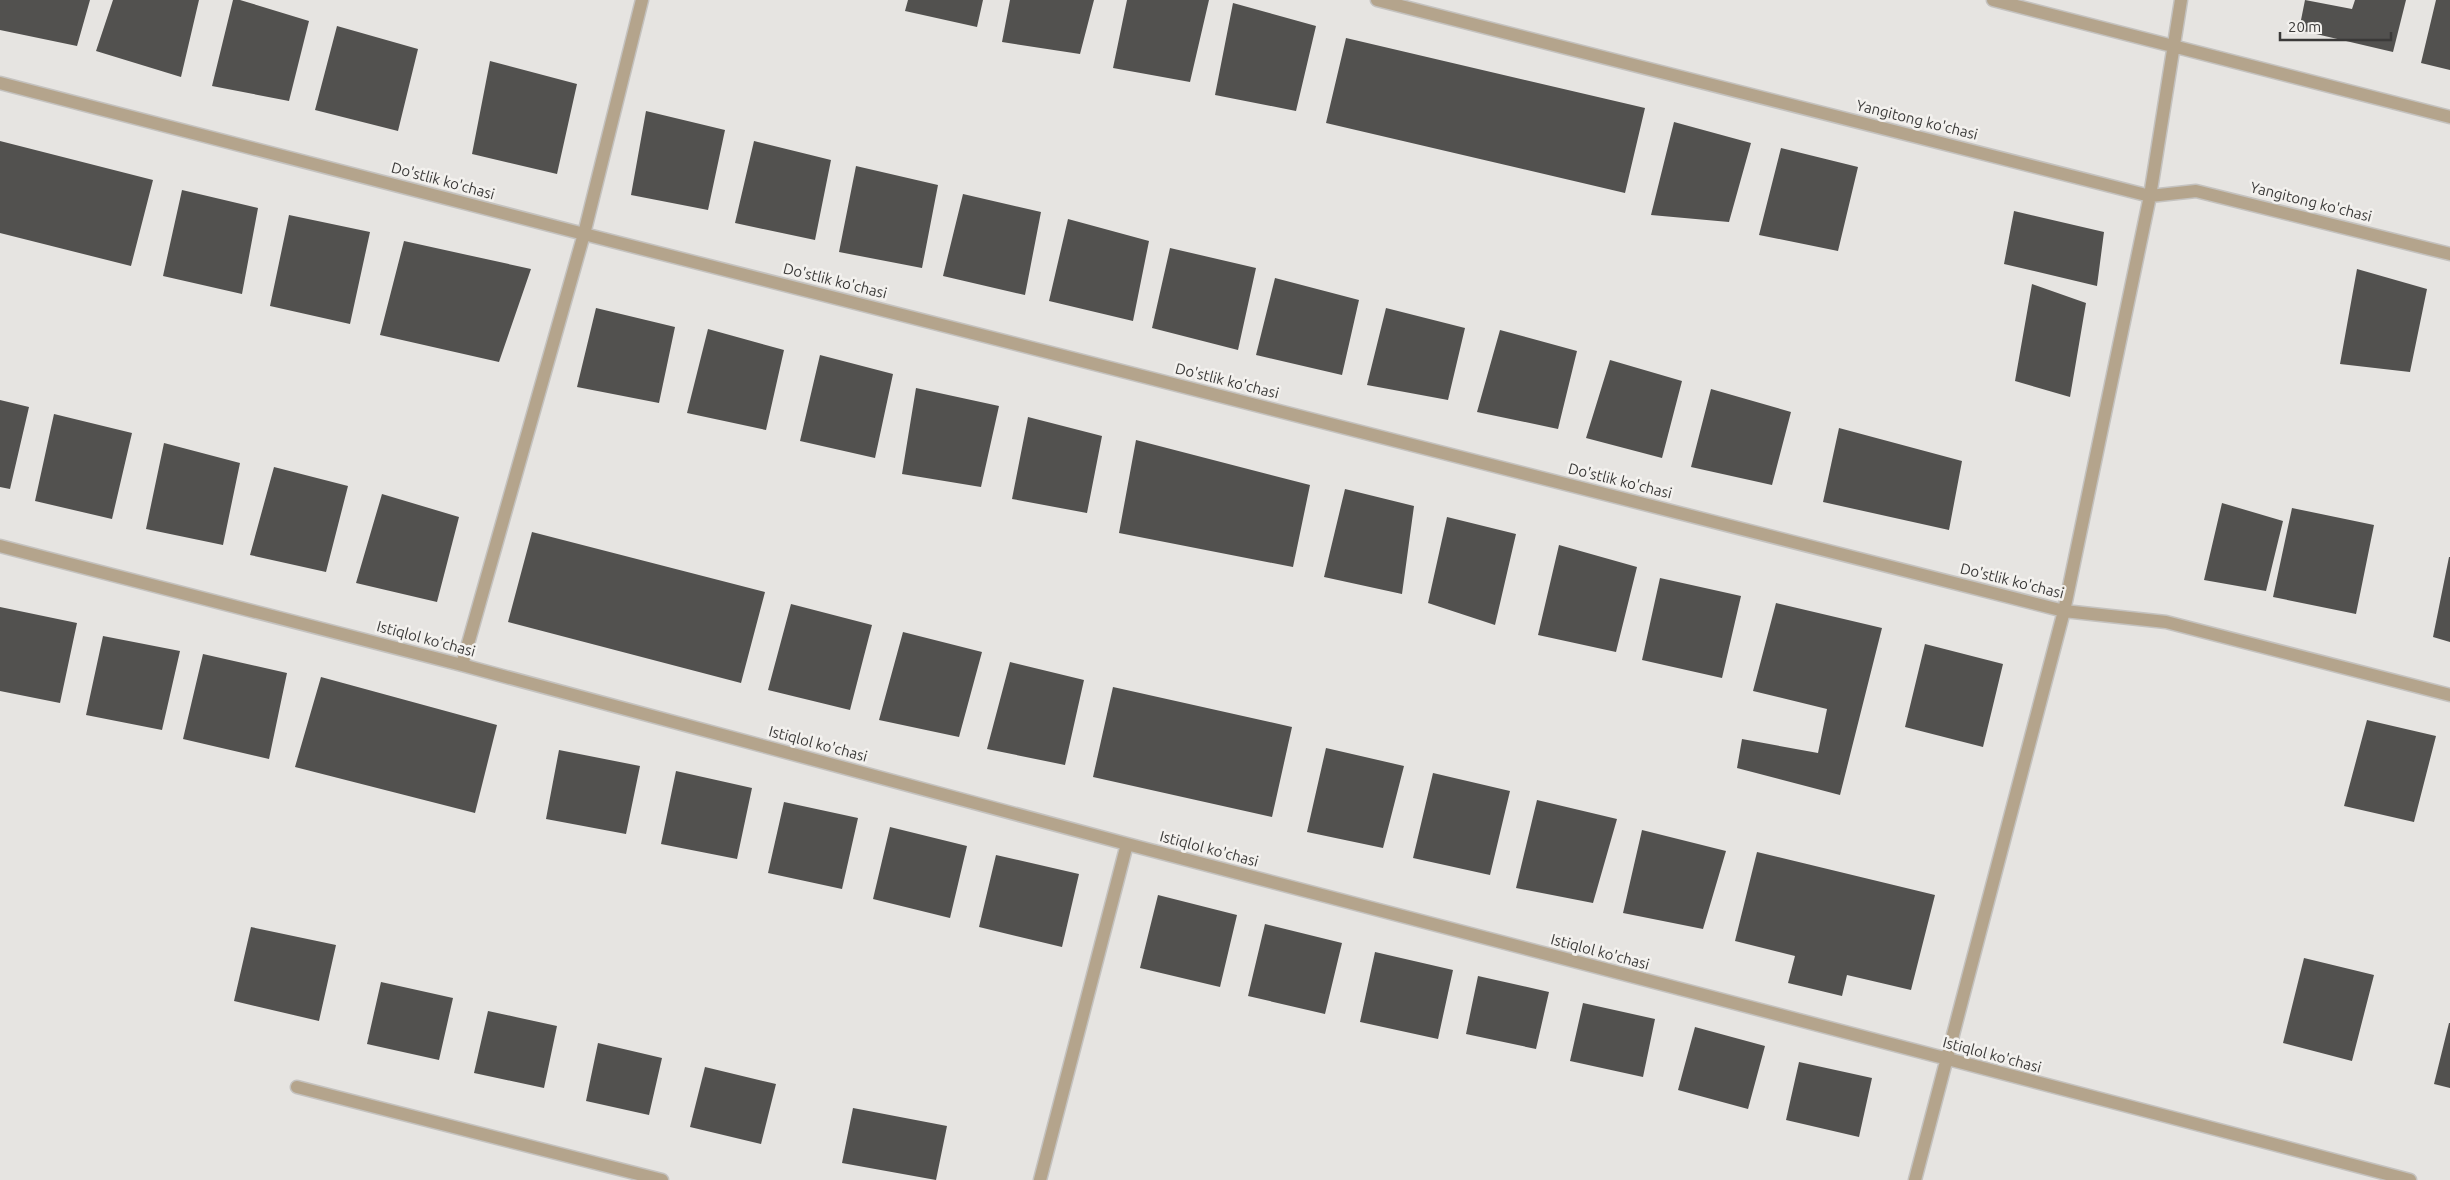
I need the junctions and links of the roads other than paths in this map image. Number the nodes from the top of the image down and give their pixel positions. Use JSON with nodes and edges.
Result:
{"nodes":[{"id":1,"x":642,"y":0,"type":"edge"},
{"id":2,"x":1377,"y":0,"type":"edge"},
{"id":3,"x":1993,"y":0,"type":"edge"},
{"id":4,"x":2181,"y":0,"type":"edge"},
{"id":5,"x":2174,"y":46,"type":"junction"},
{"id":6,"x":0,"y":83,"type":"edge"},
{"id":7,"x":2450,"y":117,"type":"edge"},
{"id":8,"x":2150,"y":196,"type":"junction"},
{"id":9,"x":584,"y":234,"type":"junction"},
{"id":10,"x":2450,"y":254,"type":"edge"},
{"id":11,"x":0,"y":546,"type":"edge"},
{"id":12,"x":2064,"y":611,"type":"junction"},
{"id":13,"x":462,"y":665,"type":"junction"},
{"id":14,"x":2450,"y":695,"type":"edge"},
{"id":15,"x":1126,"y":844,"type":"junction"},
{"id":16,"x":1947,"y":1060,"type":"junction"},
{"id":17,"x":297,"y":1087,"type":"dead end"},
{"id":18,"x":662,"y":1180,"type":"edge"},
{"id":19,"x":1040,"y":1180,"type":"edge"},
{"id":20,"x":1915,"y":1180,"type":"edge"},
{"id":21,"x":2410,"y":1180,"type":"edge"}],
"edges":[{"from":1,"to":9,"type":"street"},
{"from":2,"to":8,"type":"street","name":"Yangitong ko'chasi"},
{"from":3,"to":5,"type":"street"},
{"from":4,"to":5,"type":"street"},
{"from":5,"to":7,"type":"street"},
{"from":5,"to":8,"type":"street"},
{"from":6,"to":9,"type":"street","name":"Do'stlik ko'chasi"},
{"from":8,"to":10,"type":"street","name":"Yangitong ko'chasi"},
{"from":8,"to":12,"type":"street"},
{"from":9,"to":12,"type":"street","name":"Do'stlik ko'chasi"},
{"from":9,"to":13,"type":"street"},
{"from":11,"to":13,"type":"street","name":"Istiqlol ko'chasi"},
{"from":12,"to":14,"type":"street","name":"Do'stlik ko'chasi"},
{"from":12,"to":16,"type":"street"},
{"from":13,"to":15,"type":"street","name":"Istiqlol ko'chasi"},
{"from":15,"to":16,"type":"street","name":"Istiqlol ko'chasi"},
{"from":15,"to":19,"type":"street"},
{"from":16,"to":20,"type":"street"},
{"from":16,"to":21,"type":"street","name":"Istiqlol ko'chasi"},
{"from":17,"to":18,"type":"street"}]}
